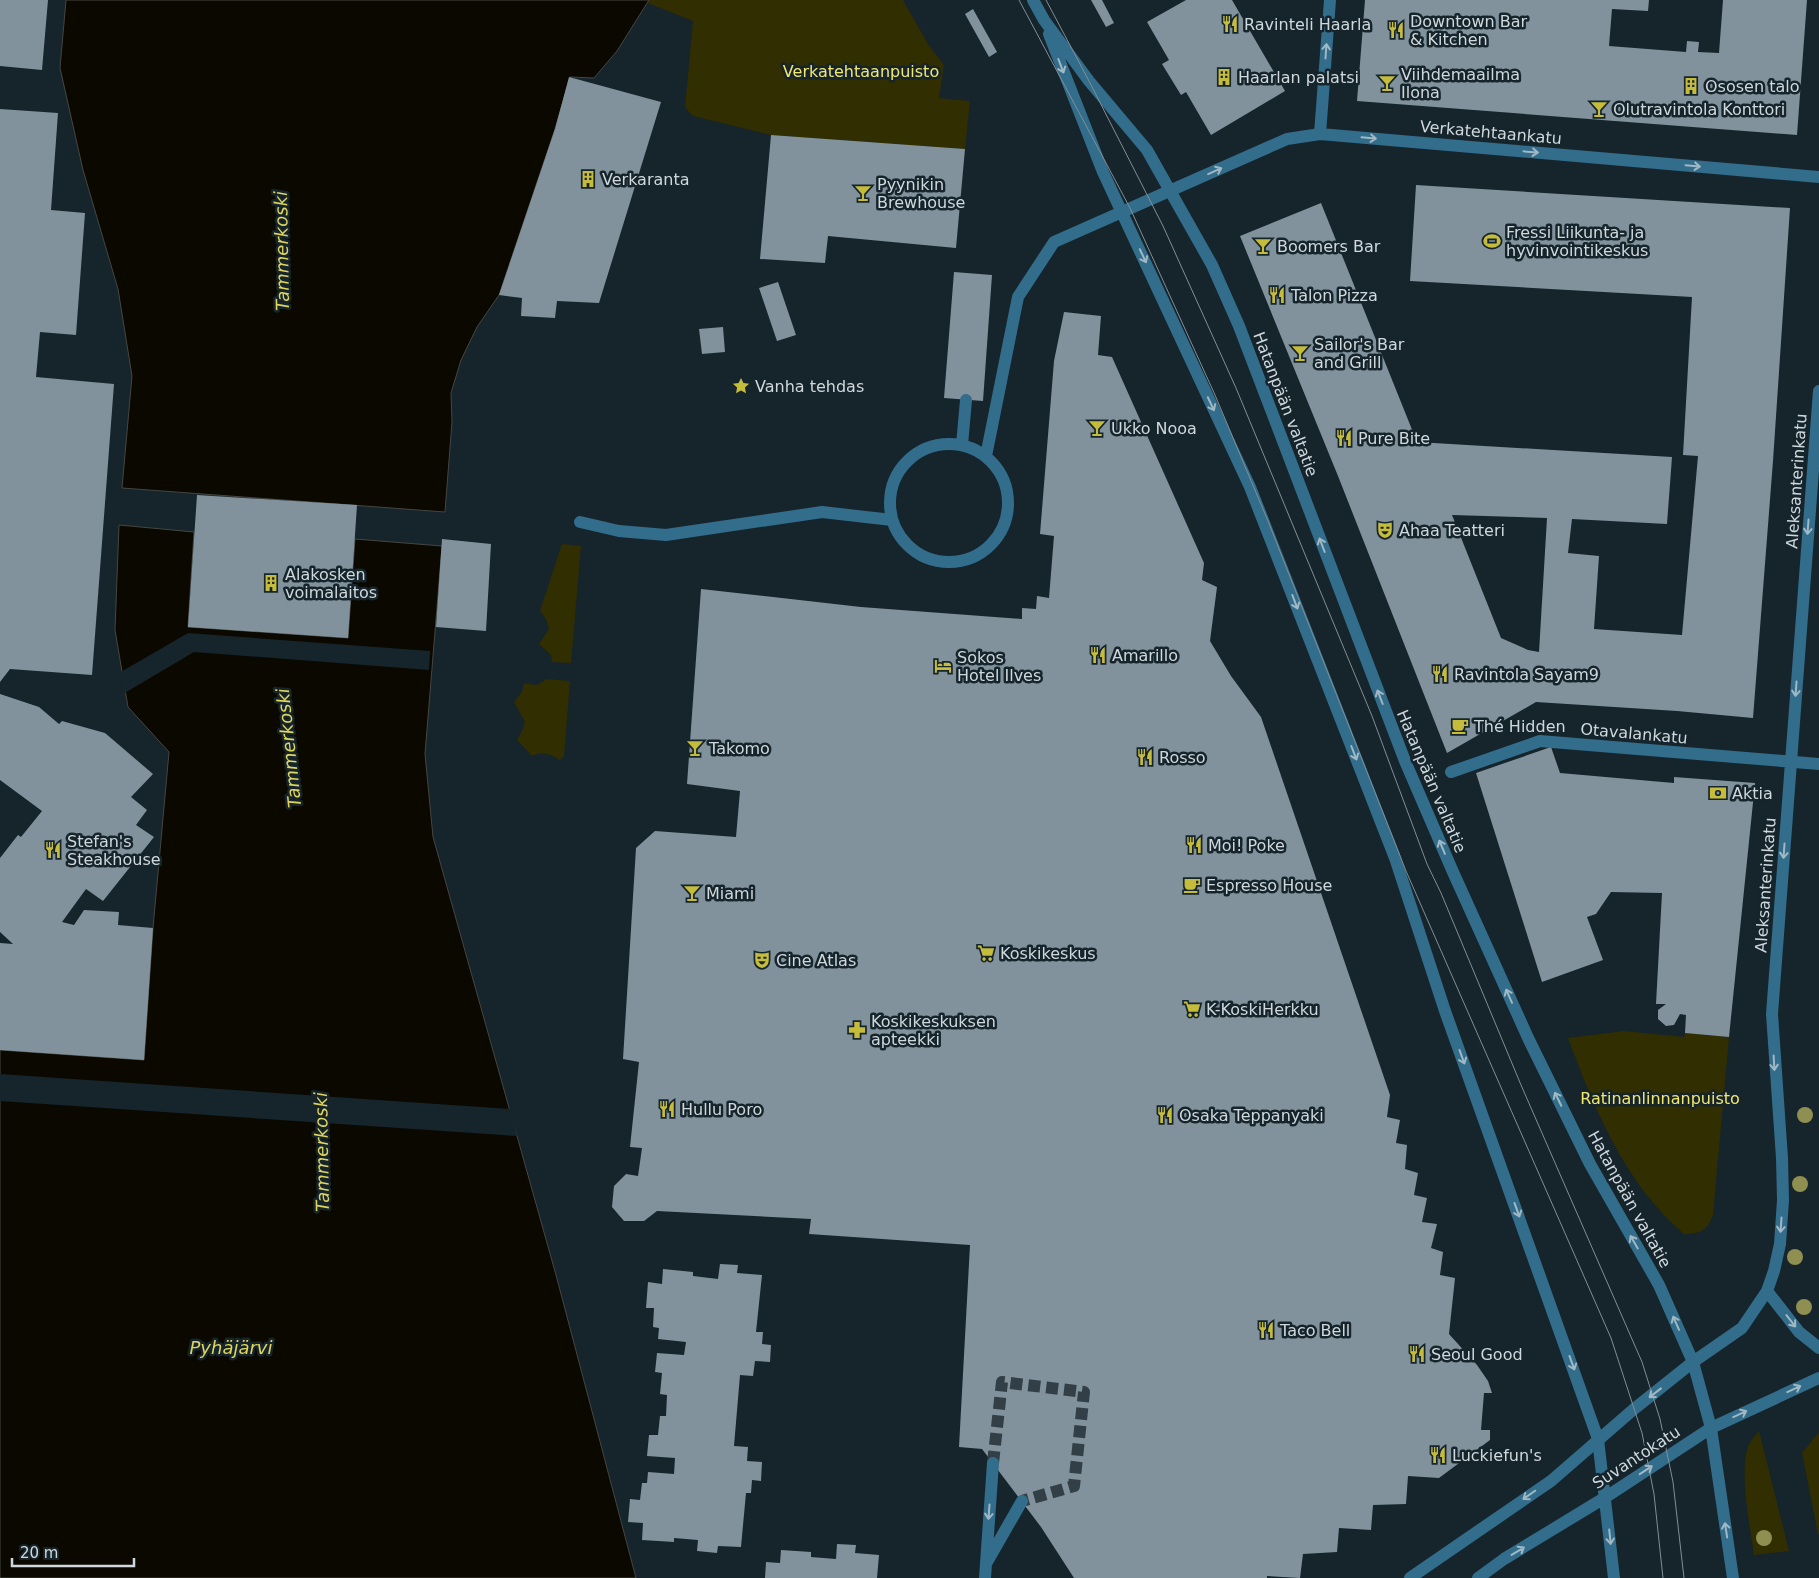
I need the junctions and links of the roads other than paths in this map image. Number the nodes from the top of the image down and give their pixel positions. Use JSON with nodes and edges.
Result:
{"nodes":[{"id":1,"x":1033,"y":0,"type":"edge"},
{"id":2,"x":1330,"y":0,"type":"edge"},
{"id":3,"x":1044,"y":20,"type":"junction"},
{"id":4,"x":1320,"y":134,"type":"junction"},
{"id":5,"x":1819,"y":177,"type":"edge"},
{"id":6,"x":1170,"y":190,"type":"junction"},
{"id":7,"x":1123,"y":212,"type":"junction"},
{"id":8,"x":1819,"y":391,"type":"edge"},
{"id":9,"x":966,"y":400,"type":"dead end"},
{"id":10,"x":962,"y":445,"type":"junction"},
{"id":11,"x":986,"y":456,"type":"junction"},
{"id":12,"x":892,"y":520,"type":"junction"},
{"id":13,"x":580,"y":522,"type":"dead end"},
{"id":14,"x":1790,"y":763,"type":"junction"},
{"id":15,"x":1819,"y":764,"type":"edge"},
{"id":16,"x":1451,"y":772,"type":"dead end"},
{"id":17,"x":1766,"y":1291,"type":"junction"},
{"id":18,"x":1819,"y":1348,"type":"edge"},
{"id":19,"x":1693,"y":1362,"type":"junction"},
{"id":20,"x":1819,"y":1378,"type":"edge"},
{"id":21,"x":1711,"y":1428,"type":"junction"},
{"id":22,"x":1598,"y":1439,"type":"junction"},
{"id":23,"x":993,"y":1463,"type":"tunnel mouth"},
{"id":24,"x":1606,"y":1497,"type":"junction"},
{"id":25,"x":1022,"y":1501,"type":"dead end"},
{"id":26,"x":985,"y":1572,"type":"edge"},
{"id":27,"x":1410,"y":1578,"type":"edge"},
{"id":28,"x":1478,"y":1578,"type":"edge"},
{"id":29,"x":1614,"y":1578,"type":"edge"},
{"id":30,"x":1733,"y":1578,"type":"edge"}],
"edges":[{"from":1,"to":3,"type":"street","name":"Hatanpään valtatie"},
{"from":4,"to":2,"type":"street","one_way":true},
{"from":3,"to":6,"type":"street","name":"Hatanpään valtatie"},
{"from":3,"to":7,"type":"street","name":"Hatanpään valtatie","one_way":true},
{"from":4,"to":5,"type":"street","name":"Verkatehtaankatu","one_way":true},
{"from":6,"to":4,"type":"street","name":"Verkatehtaankatu","one_way":true},
{"from":6,"to":7,"type":"street","name":"Verkatehtaankatu"},
{"from":19,"to":6,"type":"street","name":"Hatanpään valtatie","one_way":true},
{"from":7,"to":11,"type":"street","name":"Verkatehtaankatu"},
{"from":7,"to":22,"type":"street","name":"Hatanpään valtatie","one_way":true},
{"from":8,"to":14,"type":"street","name":"Aleksanterinkatu","one_way":true},
{"from":9,"to":10,"type":"street"},
{"from":10,"to":11,"type":"street"},
{"from":10,"to":12,"type":"street"},
{"from":11,"to":12,"type":"street"},
{"from":12,"to":13,"type":"street"},
{"from":14,"to":15,"type":"street","name":"Otavalankatu"},
{"from":14,"to":16,"type":"street","name":"Otavalankatu"},
{"from":14,"to":17,"type":"street","name":"Aleksanterinkatu","one_way":true},
{"from":17,"to":18,"type":"street","one_way":true},
{"from":17,"to":19,"type":"street","name":"Aleksanterinkatu"},
{"from":19,"to":21,"type":"street","name":"Hatanpään valtatie"},
{"from":19,"to":22,"type":"street","name":"Suvantokatu","one_way":true},
{"from":21,"to":20,"type":"street","name":"Suvantokatu","one_way":true},
{"from":24,"to":21,"type":"street","name":"Suvantokatu","one_way":true},
{"from":30,"to":21,"type":"street","name":"Hatanpään valtatie","one_way":true},
{"from":22,"to":24,"type":"street","name":"Hatanpään valtatie"},
{"from":22,"to":27,"type":"street","name":"Suvantokatu","one_way":true},
{"from":23,"to":26,"type":"street","one_way":true},
{"from":28,"to":24,"type":"street","name":"Suvantokatu","one_way":true},
{"from":24,"to":29,"type":"street","name":"Hatanpään valtatie","one_way":true},
{"from":25,"to":26,"type":"street"}]}
